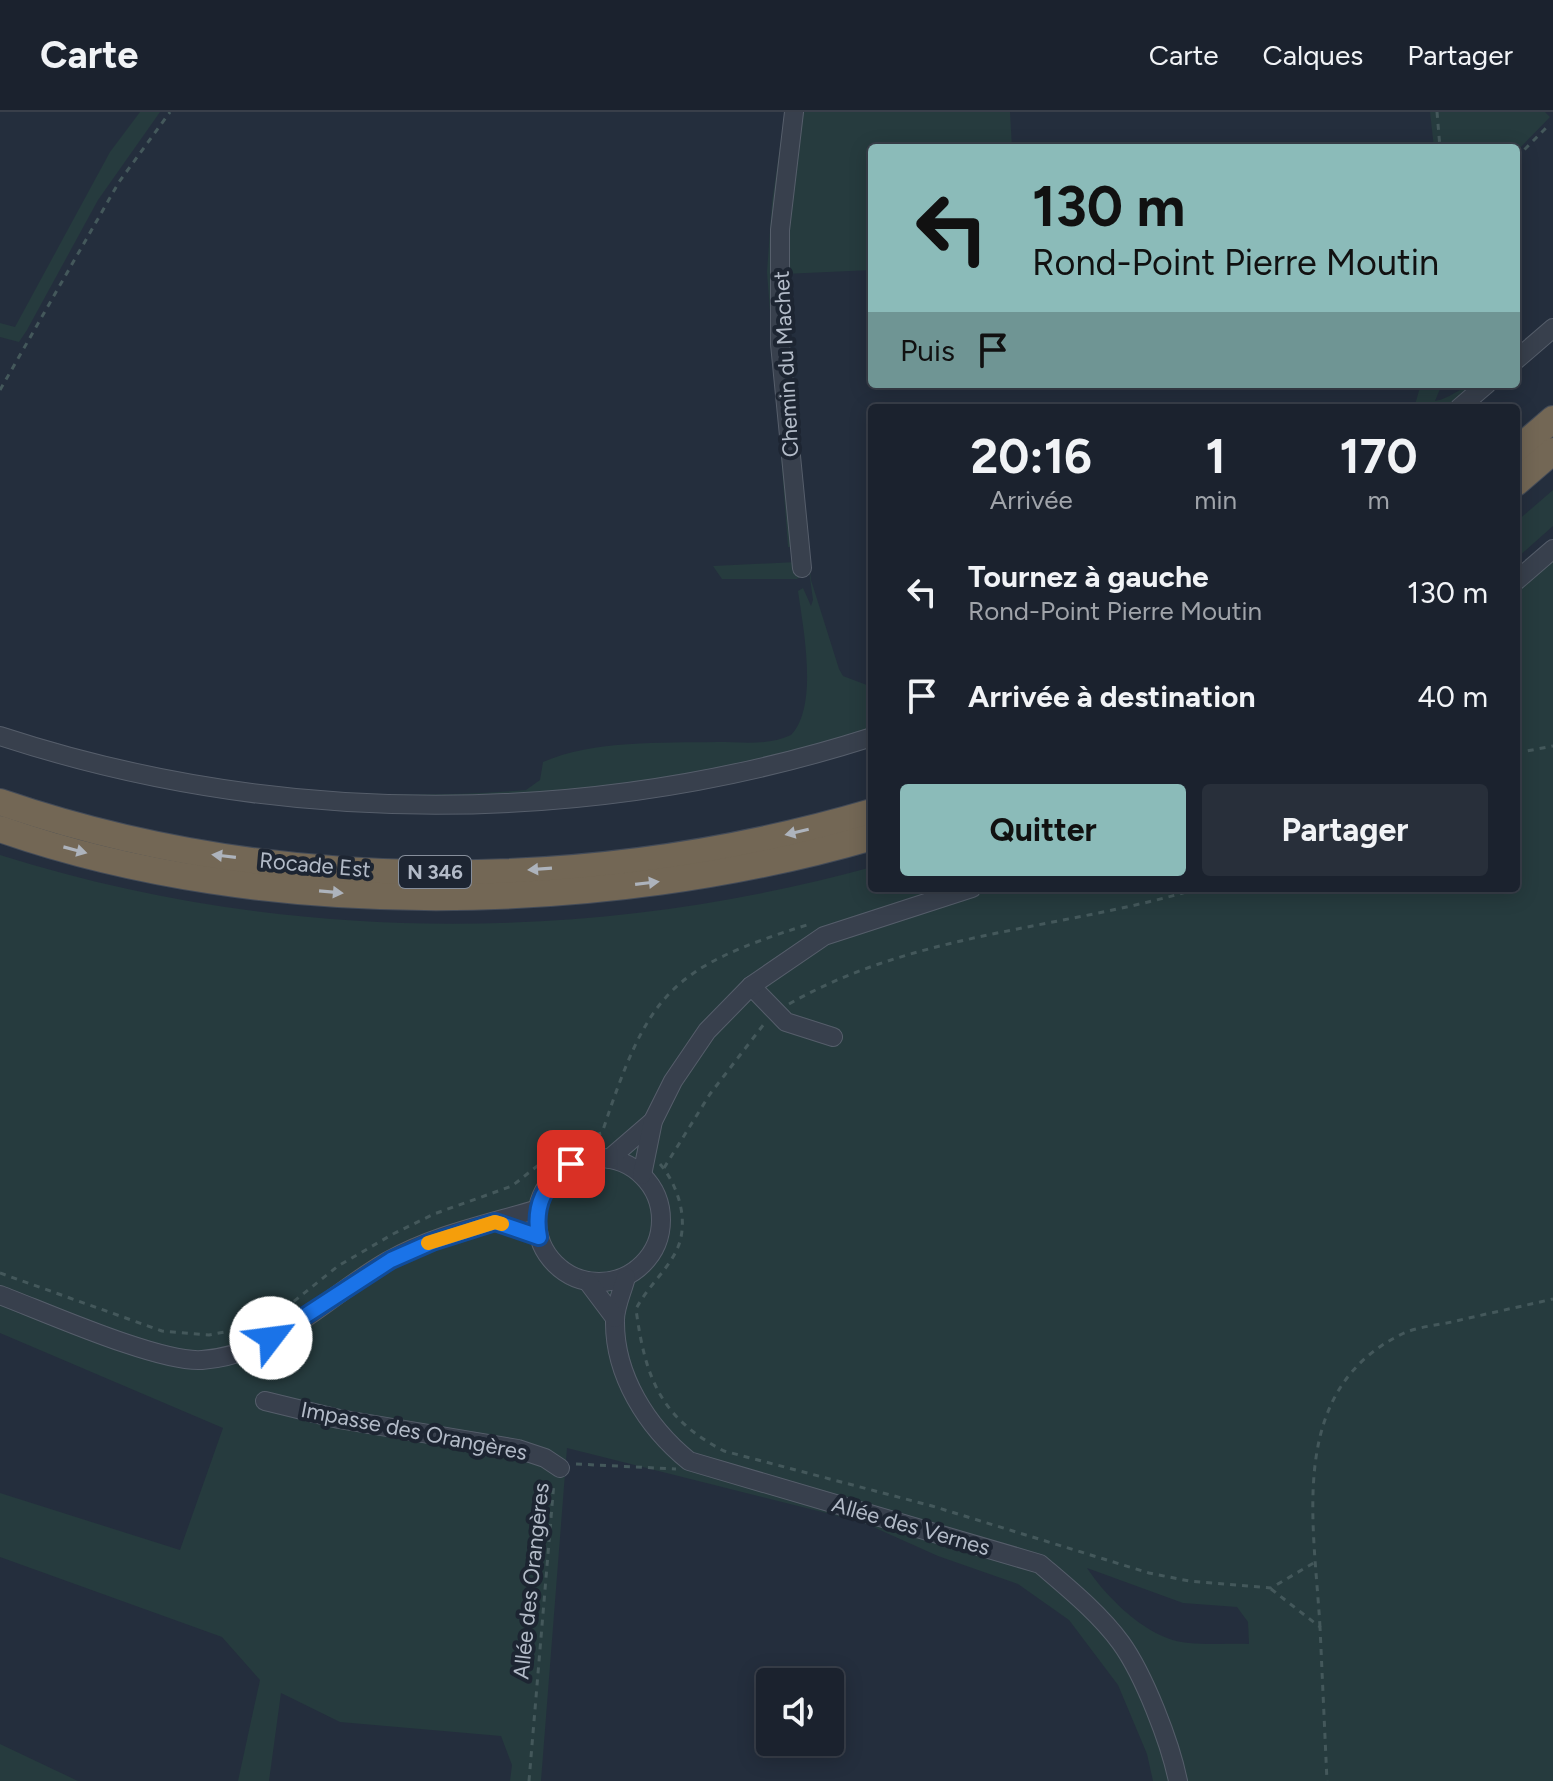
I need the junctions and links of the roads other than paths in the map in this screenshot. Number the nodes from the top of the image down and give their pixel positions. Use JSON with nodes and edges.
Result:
{"nodes":[{"id":1,"x":794,"y":112,"type":"edge"},
{"id":2,"x":1553,"y":328,"type":"edge"},
{"id":3,"x":1520,"y":357,"type":"edge"},
{"id":4,"x":1482,"y":388,"type":"edge"},
{"id":5,"x":1464,"y":404,"type":"edge"},
{"id":6,"x":1553,"y":419,"type":"edge"},
{"id":7,"x":1520,"y":448,"type":"edge"},
{"id":8,"x":1553,"y":451,"type":"edge"},
{"id":9,"x":1520,"y":480,"type":"edge"},
{"id":10,"x":1553,"y":549,"type":"edge"},
{"id":11,"x":802,"y":568,"type":"dead end"},
{"id":12,"x":1520,"y":578,"type":"edge"},
{"id":13,"x":0,"y":736,"type":"edge"},
{"id":14,"x":868,"y":738,"type":"edge"},
{"id":15,"x":0,"y":802,"type":"edge"},
{"id":16,"x":868,"y":813,"type":"edge"},
{"id":17,"x":0,"y":829,"type":"edge"},
{"id":18,"x":868,"y":838,"type":"edge"},
{"id":19,"x":960,"y":892,"type":"edge"},
{"id":20,"x":751,"y":986,"type":"junction"},
{"id":21,"x":833,"y":1037,"type":"dead end"},
{"id":22,"x":653,"y":1121,"type":"junction"},
{"id":23,"x":609,"y":1159,"type":"junction"},
{"id":24,"x":642,"y":1175,"type":"junction"},
{"id":25,"x":538,"y":1209,"type":"junction"},
{"id":26,"x":495,"y":1222,"type":"junction"},
{"id":27,"x":539,"y":1237,"type":"junction"},
{"id":28,"x":626,"y":1277,"type":"junction"},
{"id":29,"x":588,"y":1282,"type":"junction"},
{"id":30,"x":0,"y":1295,"type":"edge"},
{"id":31,"x":615,"y":1318,"type":"junction"},
{"id":32,"x":265,"y":1401,"type":"dead end"},
{"id":33,"x":560,"y":1468,"type":"road end"},
{"id":34,"x":1178,"y":1781,"type":"edge"}],
"edges":[{"from":1,"to":11,"type":"street","name":"Chemin du Machet"},
{"from":2,"to":3,"type":"street"},
{"from":4,"to":5,"type":"street"},
{"from":6,"to":7,"type":"highway"},
{"from":8,"to":9,"type":"highway"},
{"from":10,"to":12,"type":"street"},
{"from":13,"to":14,"type":"street"},
{"from":16,"to":15,"type":"highway","name":"Rocade Est","number":"N 346","one_way":true},
{"from":17,"to":18,"type":"highway","name":"Rocade Est","number":"N 346","one_way":true},
{"from":19,"to":20,"type":"street"},
{"from":20,"to":21,"type":"street"},
{"from":20,"to":22,"type":"street"},
{"from":22,"to":23,"type":"street"},
{"from":22,"to":24,"type":"street"},
{"from":23,"to":24,"type":"street"},
{"from":23,"to":25,"type":"street"},
{"from":24,"to":28,"type":"street"},
{"from":25,"to":26,"type":"street"},
{"from":25,"to":27,"type":"street"},
{"from":26,"to":27,"type":"street"},
{"from":26,"to":30,"type":"street"},
{"from":27,"to":29,"type":"street"},
{"from":28,"to":29,"type":"street"},
{"from":28,"to":31,"type":"street","name":"Allée des Vernes"},
{"from":29,"to":31,"type":"street","name":"Allée des Vernes"},
{"from":31,"to":34,"type":"street","name":"Allée des Vernes"},
{"from":32,"to":33,"type":"street","name":"Impasse des Orangères"}]}
